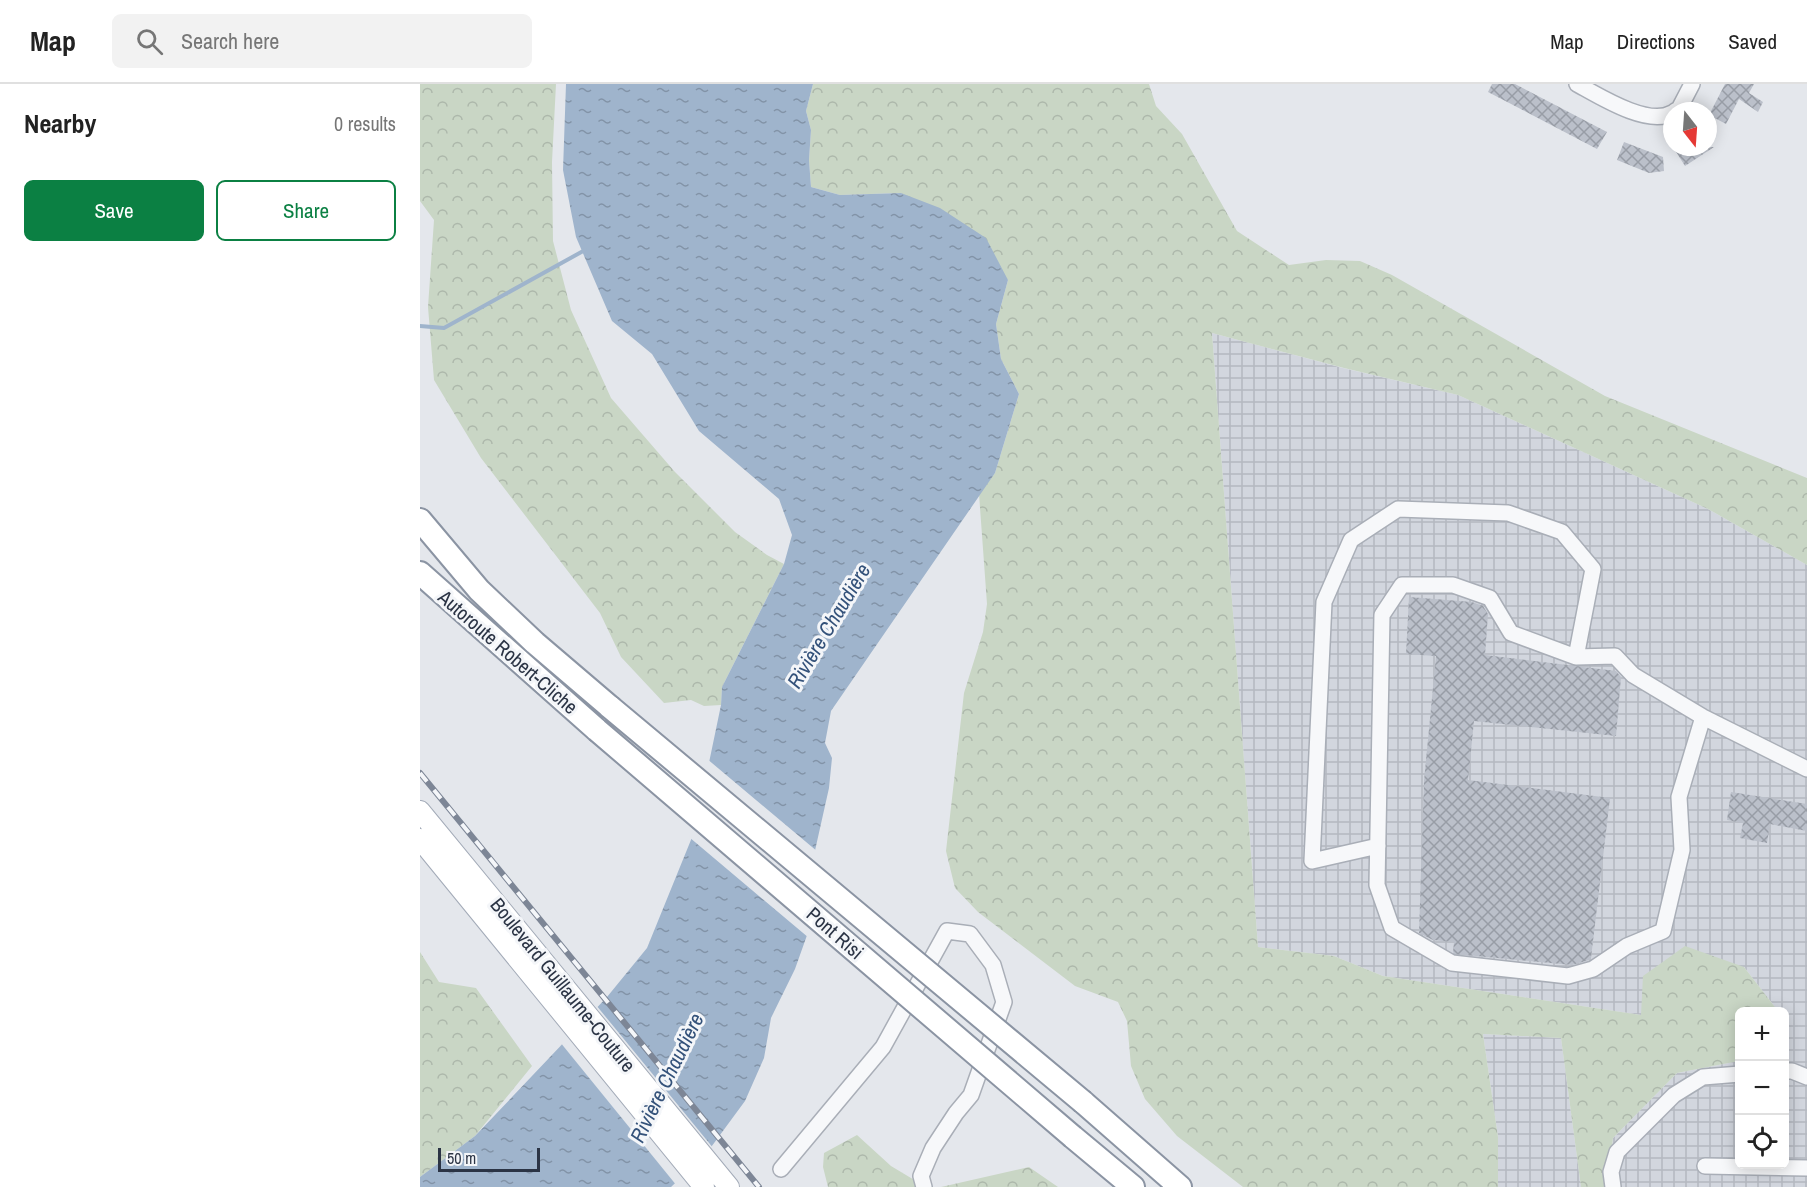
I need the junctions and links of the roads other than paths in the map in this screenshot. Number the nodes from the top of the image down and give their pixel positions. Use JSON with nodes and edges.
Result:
{"nodes":[{"id":1,"x":1577,"y":84,"type":"edge"},
{"id":2,"x":1692,"y":84,"type":"edge"},
{"id":3,"x":1683,"y":102,"type":"edge"},
{"id":4,"x":1663,"y":116,"type":"edge"},
{"id":5,"x":420,"y":520,"type":"edge"},
{"id":6,"x":420,"y":573,"type":"edge"},
{"id":7,"x":1576,"y":657,"type":"junction"},
{"id":8,"x":610,"y":707,"type":"joint"},
{"id":9,"x":1703,"y":717,"type":"junction"},
{"id":10,"x":597,"y":730,"type":"joint"},
{"id":11,"x":1807,"y":769,"type":"edge"},
{"id":12,"x":420,"y":811,"type":"edge"},
{"id":13,"x":420,"y":839,"type":"edge"},
{"id":14,"x":1378,"y":846,"type":"junction"},
{"id":15,"x":502,"y":924,"type":"junction"},
{"id":16,"x":1789,"y":1071,"type":"edge"},
{"id":17,"x":1735,"y":1074,"type":"edge"},
{"id":18,"x":1807,"y":1077,"type":"edge"},
{"id":19,"x":1705,"y":1166,"type":"dead end"},
{"id":20,"x":1807,"y":1168,"type":"edge"},
{"id":21,"x":781,"y":1169,"type":"dead end"},
{"id":22,"x":704,"y":1187,"type":"edge"},
{"id":23,"x":729,"y":1187,"type":"edge"},
{"id":24,"x":924,"y":1187,"type":"edge"},
{"id":25,"x":1133,"y":1187,"type":"edge"},
{"id":26,"x":1180,"y":1187,"type":"edge"},
{"id":27,"x":1613,"y":1187,"type":"edge"}],
"edges":[{"from":1,"to":4,"type":"street"},
{"from":2,"to":3,"type":"street"},
{"from":5,"to":8,"type":"highway","name":"Autoroute Robert-Cliche"},
{"from":6,"to":10,"type":"highway","name":"Autoroute Robert-Cliche"},
{"from":7,"to":9,"type":"street"},
{"from":7,"to":14,"type":"street"},
{"from":7,"to":14,"type":"street"},
{"from":8,"to":26,"type":"highway","name":"Pont Risi","bridge":true},
{"from":9,"to":11,"type":"street"},
{"from":9,"to":14,"type":"street"},
{"from":10,"to":25,"type":"highway","name":"Pont Risi","bridge":true},
{"from":12,"to":15,"type":"main road","name":"Boulevard Guillaume-Couture"},
{"from":13,"to":15,"type":"main road","name":"Boulevard Guillaume-Couture"},
{"from":15,"to":22,"type":"main road","name":"Boulevard Guillaume-Couture"},
{"from":15,"to":23,"type":"main road","name":"Boulevard Guillaume-Couture"},
{"from":16,"to":18,"type":"street"},
{"from":17,"to":27,"type":"street"},
{"from":19,"to":20,"type":"street"},
{"from":21,"to":24,"type":"street"}]}
